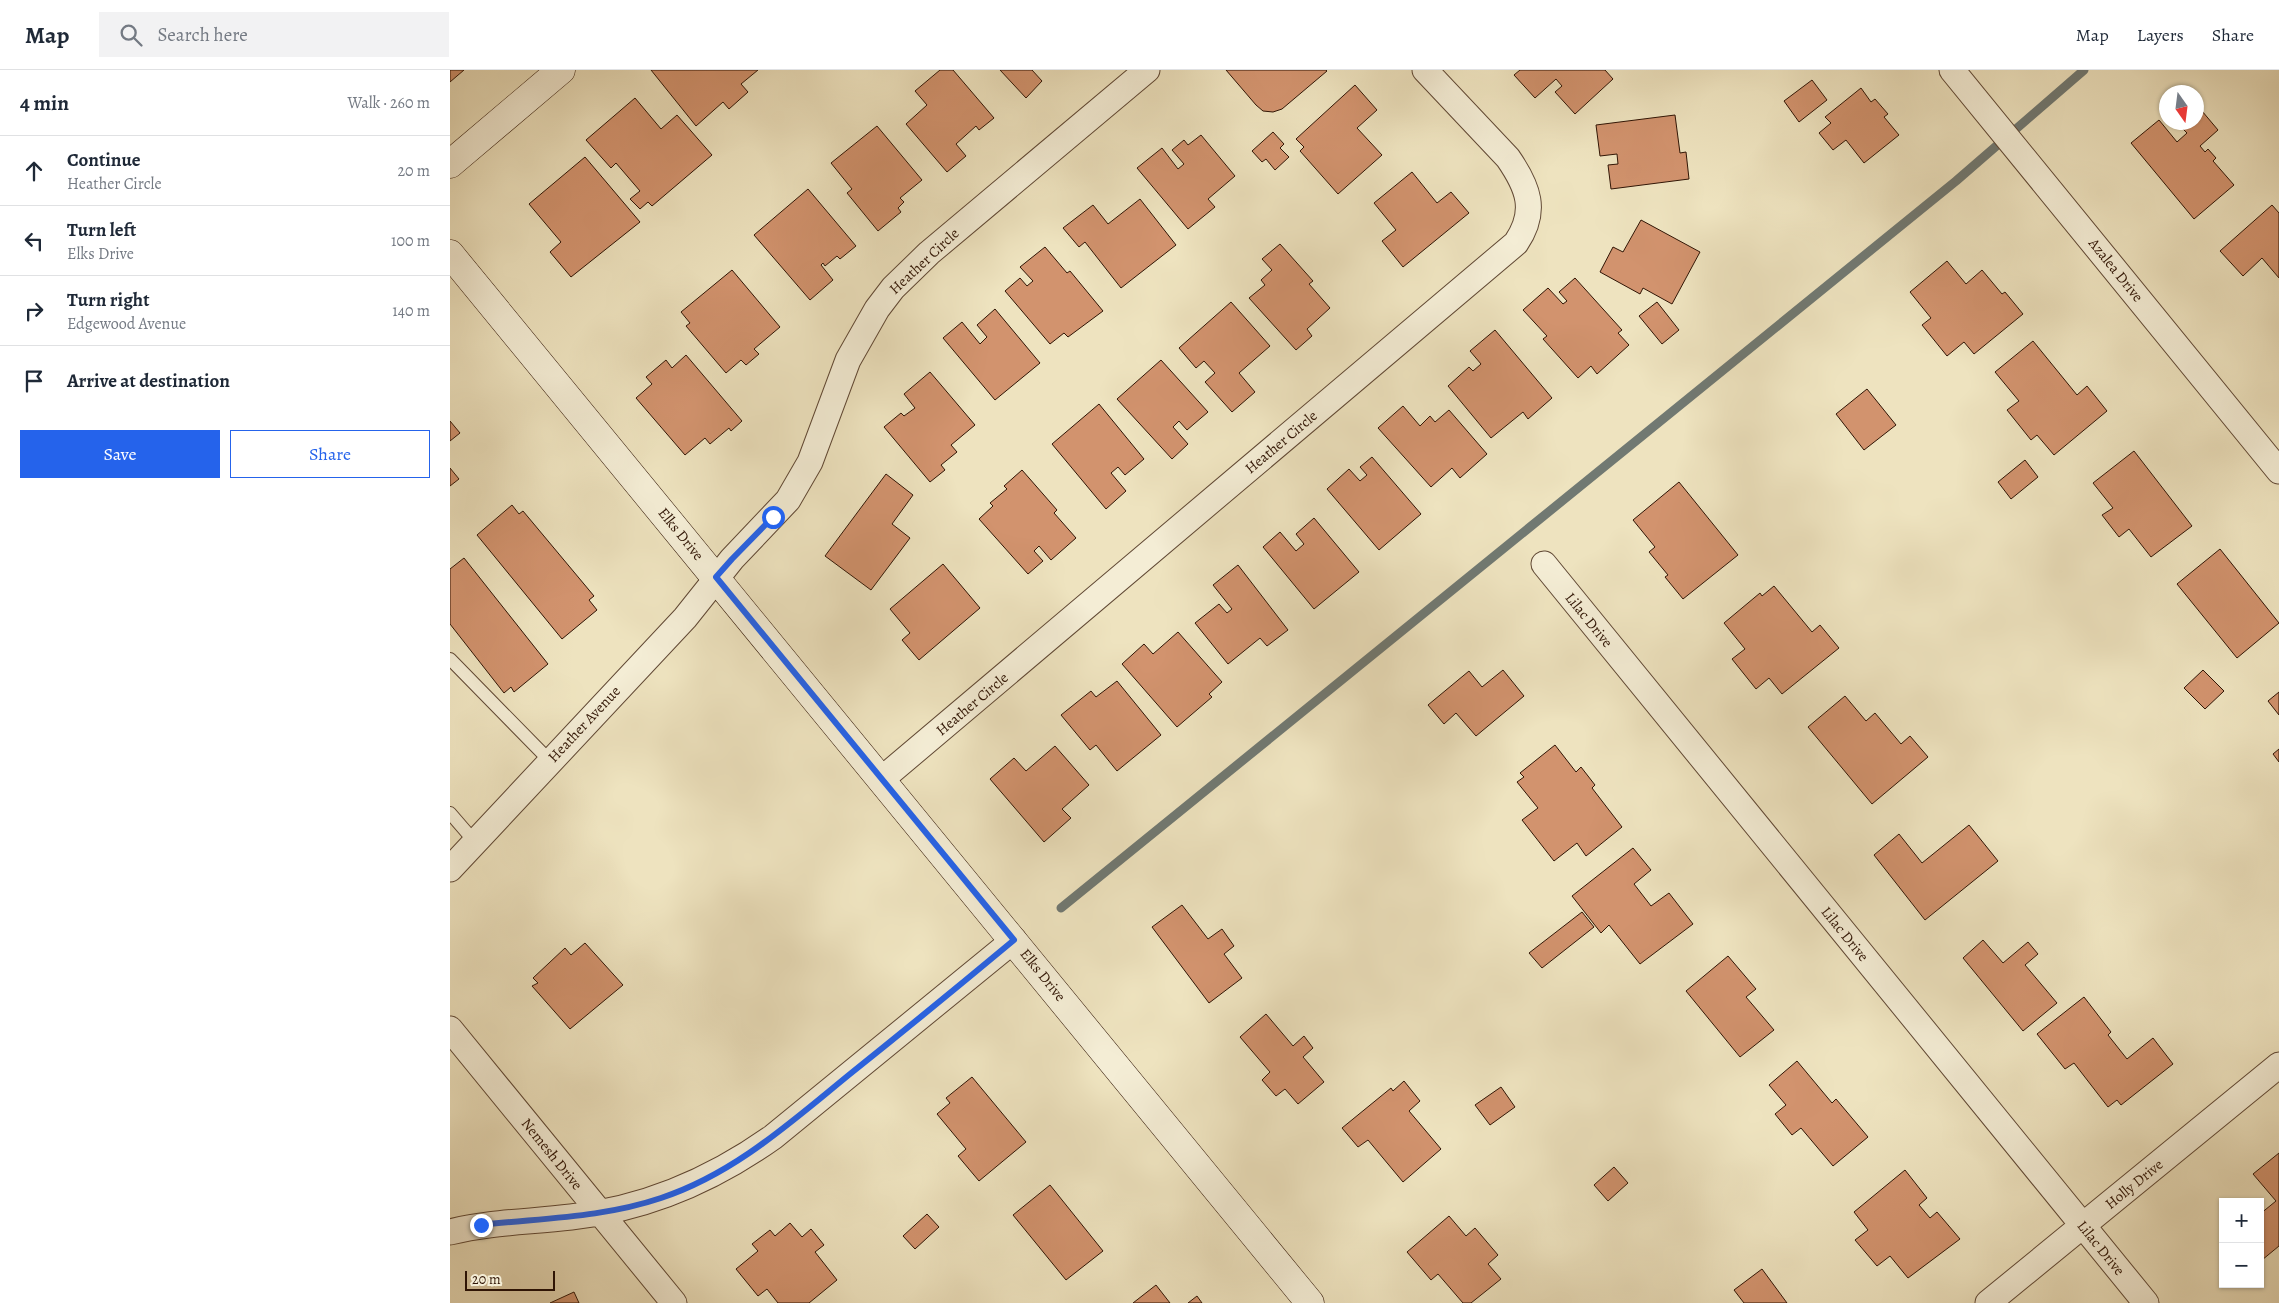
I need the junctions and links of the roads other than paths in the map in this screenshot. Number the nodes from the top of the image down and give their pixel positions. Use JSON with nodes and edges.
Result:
{"nodes":[{"id":1,"x":561,"y":70,"type":"edge"},
{"id":2,"x":1147,"y":70,"type":"edge"},
{"id":3,"x":1425,"y":70,"type":"edge"},
{"id":4,"x":1952,"y":70,"type":"edge"},
{"id":5,"x":450,"y":164,"type":"edge"},
{"id":6,"x":450,"y":254,"type":"edge"},
{"id":7,"x":2279,"y":471,"type":"edge"},
{"id":8,"x":1544,"y":564,"type":"dead end"},
{"id":9,"x":716,"y":577,"type":"junction"},
{"id":10,"x":450,"y":658,"type":"edge"},
{"id":11,"x":550,"y":762,"type":"junction"},
{"id":12,"x":882,"y":780,"type":"junction"},
{"id":13,"x":450,"y":813,"type":"edge"},
{"id":14,"x":475,"y":842,"type":"junction"},
{"id":15,"x":450,"y":869,"type":"edge"},
{"id":16,"x":1014,"y":940,"type":"junction"},
{"id":17,"x":450,"y":1029,"type":"edge"},
{"id":18,"x":2279,"y":1065,"type":"edge"},
{"id":19,"x":600,"y":1213,"type":"junction"},
{"id":20,"x":2083,"y":1226,"type":"junction"},
{"id":21,"x":450,"y":1232,"type":"edge"},
{"id":22,"x":674,"y":1303,"type":"edge"},
{"id":23,"x":1310,"y":1303,"type":"edge"},
{"id":24,"x":1988,"y":1303,"type":"edge"},
{"id":25,"x":2146,"y":1303,"type":"edge"}],
"edges":[{"from":1,"to":5,"type":"main road"},
{"from":2,"to":9,"type":"street","name":"Heather Circle"},
{"from":3,"to":12,"type":"street","name":"Heather Circle"},
{"from":4,"to":7,"type":"street","name":"Azalea Drive"},
{"from":6,"to":9,"type":"main road","name":"Elks Drive"},
{"from":8,"to":20,"type":"street","name":"Lilac Drive"},
{"from":9,"to":11,"type":"street","name":"Heather Avenue"},
{"from":9,"to":12,"type":"main road","name":"Elks Drive"},
{"from":10,"to":11,"type":"lane"},
{"from":11,"to":14,"type":"street","name":"Heather Avenue"},
{"from":12,"to":16,"type":"main road","name":"Elks Drive"},
{"from":13,"to":14,"type":"lane"},
{"from":14,"to":15,"type":"street","name":"Heather Avenue"},
{"from":16,"to":19,"type":"street"},
{"from":16,"to":23,"type":"main road","name":"Elks Drive"},
{"from":17,"to":19,"type":"street","name":"Nemesh Drive"},
{"from":18,"to":20,"type":"street","name":"Holly Drive"},
{"from":19,"to":21,"type":"street"},
{"from":19,"to":22,"type":"street","name":"Nemesh Drive"},
{"from":20,"to":24,"type":"street","name":"Holly Drive"},
{"from":20,"to":25,"type":"street","name":"Lilac Drive"}]}
